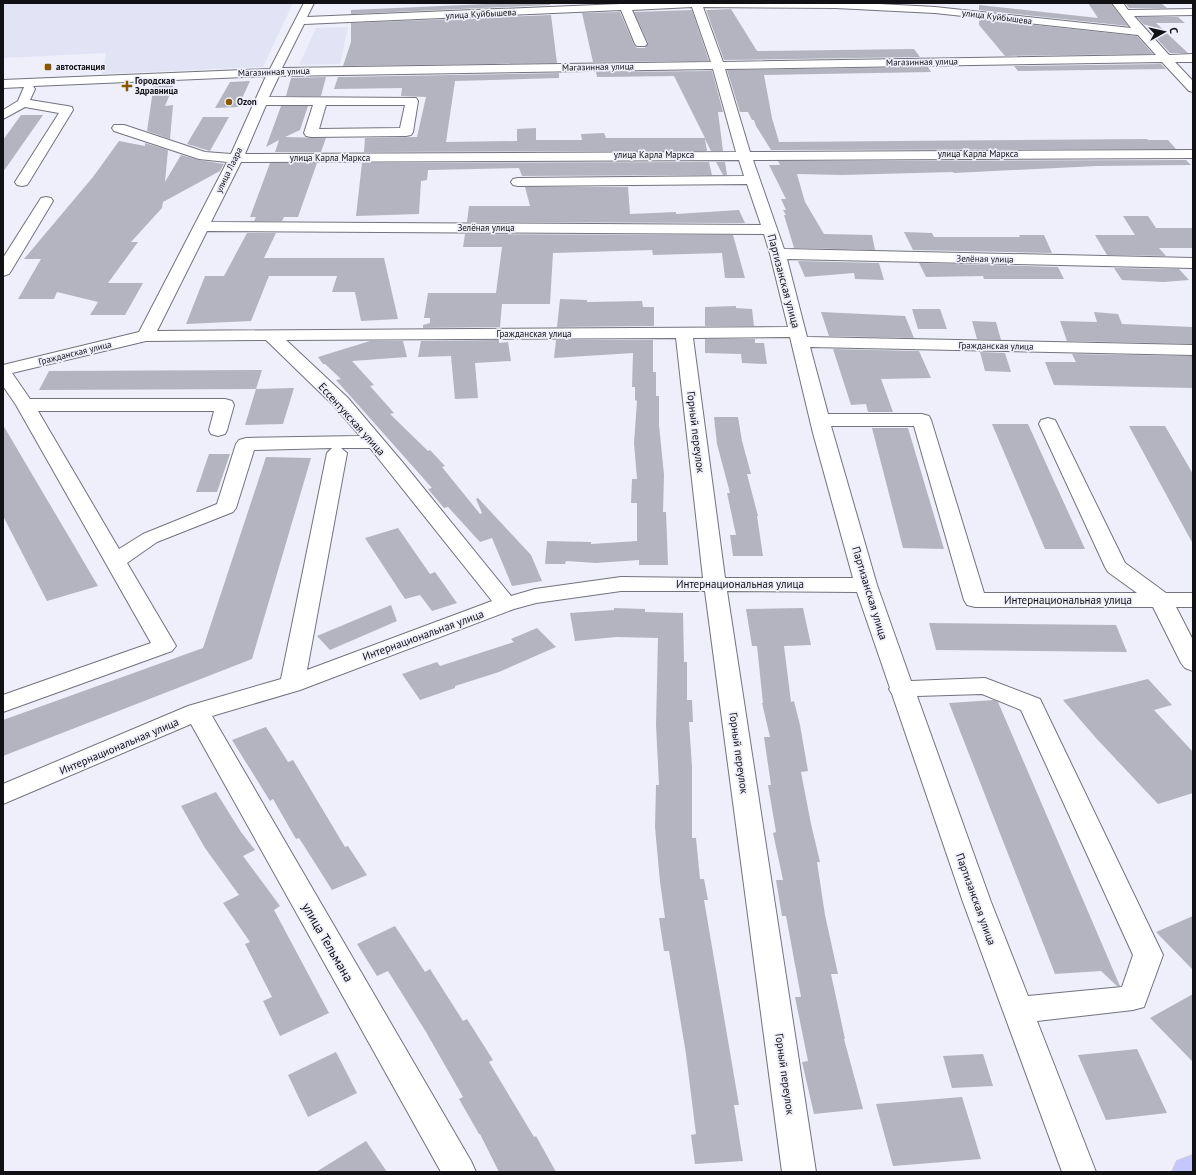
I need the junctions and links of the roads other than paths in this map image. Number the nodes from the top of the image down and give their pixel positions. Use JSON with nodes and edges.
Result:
{"nodes":[{"id":1,"x":309,"y":3,"type":"edge"},
{"id":2,"x":696,"y":3,"type":"edge"},
{"id":3,"x":1116,"y":3,"type":"edge"},
{"id":4,"x":625,"y":7,"type":"junction"},
{"id":5,"x":1193,"y":12,"type":"edge"},
{"id":6,"x":1126,"y":13,"type":"junction"},
{"id":7,"x":300,"y":21,"type":"junction"},
{"id":8,"x":1141,"y":32,"type":"junction"},
{"id":9,"x":641,"y":44,"type":"dead end"},
{"id":10,"x":1165,"y":58,"type":"junction"},
{"id":11,"x":1193,"y":58,"type":"edge"},
{"id":12,"x":718,"y":65,"type":"junction"},
{"id":13,"x":274,"y":72,"type":"junction"},
{"id":14,"x":31,"y":82,"type":"junction"},
{"id":15,"x":3,"y":84,"type":"edge"},
{"id":16,"x":1193,"y":88,"type":"edge"},
{"id":17,"x":261,"y":101,"type":"junction"},
{"id":18,"x":321,"y":101,"type":"junction"},
{"id":19,"x":23,"y":102,"type":"junction"},
{"id":20,"x":3,"y":115,"type":"edge"},
{"id":21,"x":119,"y":128,"type":"dead end"},
{"id":22,"x":1193,"y":154,"type":"edge"},
{"id":23,"x":744,"y":155,"type":"junction"},
{"id":24,"x":236,"y":158,"type":"junction"},
{"id":25,"x":752,"y":180,"type":"junction"},
{"id":26,"x":22,"y":182,"type":"dead end"},
{"id":27,"x":518,"y":182,"type":"dead end"},
{"id":28,"x":46,"y":201,"type":"dead end"},
{"id":29,"x":202,"y":226,"type":"junction"},
{"id":30,"x":770,"y":230,"type":"junction"},
{"id":31,"x":778,"y":254,"type":"junction"},
{"id":32,"x":1193,"y":263,"type":"edge"},
{"id":33,"x":4,"y":267,"type":"edge"},
{"id":34,"x":684,"y":333,"type":"junction"},
{"id":35,"x":270,"y":335,"type":"junction"},
{"id":36,"x":146,"y":336,"type":"junction"},
{"id":37,"x":798,"y":337,"type":"junction"},
{"id":38,"x":1193,"y":350,"type":"edge"},
{"id":39,"x":3,"y":372,"type":"edge"},
{"id":40,"x":25,"y":405,"type":"junction"},
{"id":41,"x":820,"y":420,"type":"junction"},
{"id":42,"x":1048,"y":424,"type":"dead end"},
{"id":43,"x":218,"y":430,"type":"dead end"},
{"id":44,"x":374,"y":442,"type":"junction"},
{"id":45,"x":338,"y":453,"type":"dead end"},
{"id":46,"x":116,"y":561,"type":"junction"},
{"id":47,"x":715,"y":584,"type":"junction"},
{"id":48,"x":866,"y":585,"type":"junction"},
{"id":49,"x":1161,"y":600,"type":"junction"},
{"id":50,"x":1193,"y":600,"type":"edge"},
{"id":51,"x":506,"y":604,"type":"junction"},
{"id":52,"x":1193,"y":663,"type":"edge"},
{"id":53,"x":292,"y":684,"type":"junction"},
{"id":54,"x":901,"y":689,"type":"junction"},
{"id":55,"x":3,"y":704,"type":"edge"},
{"id":56,"x":197,"y":712,"type":"junction"},
{"id":57,"x":3,"y":795,"type":"edge"},
{"id":58,"x":1018,"y":1010,"type":"junction"},
{"id":59,"x":1193,"y":1170,"type":"edge"},
{"id":60,"x":459,"y":1172,"type":"edge"},
{"id":61,"x":799,"y":1172,"type":"edge"},
{"id":62,"x":1078,"y":1172,"type":"edge"},
{"id":63,"x":1189,"y":1172,"type":"edge"}],
"edges":[{"from":1,"to":7,"type":"street","name":"улица Лаара"},
{"from":2,"to":4,"type":"street","name":"улица Куйбышева"},
{"from":2,"to":8,"type":"street","name":"улица Куйбышева"},
{"from":2,"to":12,"type":"street","name":"Партизанская улица"},
{"from":3,"to":6,"type":"street"},
{"from":4,"to":7,"type":"street","name":"улица Куйбышева"},
{"from":4,"to":9,"type":"street"},
{"from":5,"to":6,"type":"street"},
{"from":6,"to":8,"type":"street"},
{"from":7,"to":13,"type":"street","name":"улица Лаара"},
{"from":8,"to":10,"type":"street"},
{"from":10,"to":11,"type":"street","name":"Магазинная улица"},
{"from":10,"to":12,"type":"street","name":"Магазинная улица"},
{"from":10,"to":16,"type":"street"},
{"from":12,"to":13,"type":"street","name":"Магазинная улица"},
{"from":12,"to":23,"type":"street","name":"Партизанская улица"},
{"from":13,"to":14,"type":"street","name":"Магазинная улица"},
{"from":13,"to":17,"type":"street","name":"улица Лаара"},
{"from":14,"to":15,"type":"street","name":"Магазинная улица"},
{"from":14,"to":19,"type":"street"},
{"from":17,"to":18,"type":"street"},
{"from":17,"to":24,"type":"street","name":"улица Лаара"},
{"from":18,"to":18,"type":"street"},
{"from":19,"to":20,"type":"street"},
{"from":19,"to":26,"type":"street"},
{"from":21,"to":24,"type":"street","name":"улица Карла Маркса"},
{"from":22,"to":23,"type":"street","name":"улица Карла Маркса"},
{"from":23,"to":24,"type":"street","name":"улица Карла Маркса"},
{"from":23,"to":25,"type":"street","name":"Партизанская улица"},
{"from":24,"to":29,"type":"street","name":"улица Лаара"},
{"from":25,"to":27,"type":"street"},
{"from":25,"to":30,"type":"street","name":"Партизанская улица"},
{"from":28,"to":33,"type":"street"},
{"from":29,"to":30,"type":"street","name":"Зелёная улица"},
{"from":29,"to":36,"type":"street","name":"улица Лаара"},
{"from":30,"to":31,"type":"street","name":"Партизанская улица"},
{"from":31,"to":32,"type":"street","name":"Зелёная улица"},
{"from":31,"to":37,"type":"street","name":"Партизанская улица"},
{"from":34,"to":35,"type":"street","name":"Гражданская улица"},
{"from":34,"to":37,"type":"street","name":"Гражданская улица"},
{"from":34,"to":47,"type":"street","name":"Горный переулок"},
{"from":35,"to":36,"type":"street"},
{"from":35,"to":44,"type":"street","name":"Ессентукская улица"},
{"from":36,"to":39,"type":"street","name":"Гражданская улица"},
{"from":37,"to":38,"type":"street","name":"Гражданская улица"},
{"from":37,"to":41,"type":"street","name":"Партизанская улица"},
{"from":39,"to":40,"type":"street"},
{"from":40,"to":43,"type":"street"},
{"from":40,"to":46,"type":"street"},
{"from":41,"to":48,"type":"street","name":"Партизанская улица"},
{"from":41,"to":49,"type":"street","name":"Интернациональная улица"},
{"from":42,"to":49,"type":"street"},
{"from":44,"to":46,"type":"street"},
{"from":44,"to":51,"type":"street","name":"Ессентукская улица"},
{"from":45,"to":53,"type":"street"},
{"from":46,"to":55,"type":"street"},
{"from":47,"to":48,"type":"street","name":"Интернациональная улица"},
{"from":47,"to":51,"type":"street","name":"Интернациональная улица"},
{"from":47,"to":61,"type":"street","name":"Горный переулок"},
{"from":48,"to":54,"type":"street","name":"Партизанская улица"},
{"from":49,"to":50,"type":"street","name":"Интернациональная улица"},
{"from":49,"to":52,"type":"street"},
{"from":51,"to":53,"type":"street","name":"Интернациональная улица"},
{"from":53,"to":56,"type":"street","name":"Интернациональная улица"},
{"from":54,"to":58,"type":"street","name":"Партизанская улица"},
{"from":54,"to":58,"type":"street"},
{"from":56,"to":57,"type":"street","name":"Интернациональная улица"},
{"from":56,"to":60,"type":"street","name":"улица Тельмана"},
{"from":58,"to":62,"type":"street","name":"Партизанская улица"},
{"from":59,"to":63,"type":"main road"}]}
